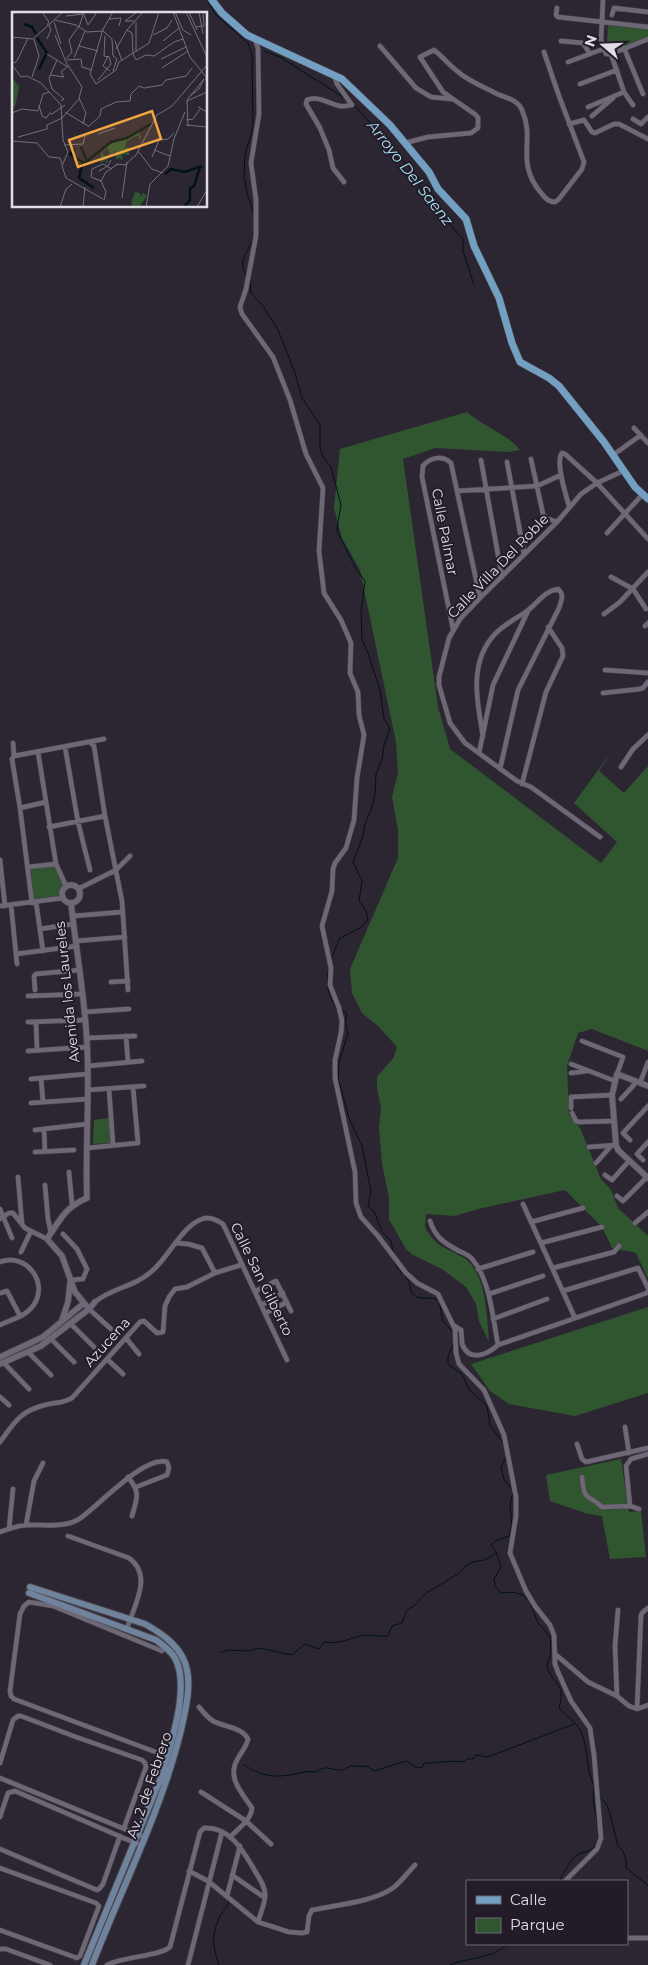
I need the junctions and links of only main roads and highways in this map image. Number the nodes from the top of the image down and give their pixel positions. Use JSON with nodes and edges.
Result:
{"nodes":[{"id":1,"x":212,"y":0,"type":"edge"},
{"id":2,"x":645,"y":497,"type":"edge"},
{"id":3,"x":170,"y":1758,"type":"junction"},
{"id":4,"x":108,"y":1913,"type":"junction"},
{"id":5,"x":84,"y":1965,"type":"edge"},
{"id":6,"x":92,"y":1965,"type":"edge"}],
"edges":[{"from":1,"to":2,"type":"main road"},
{"from":3,"to":3,"type":"main road","name":"Av. 2 de Febrero"},
{"from":3,"to":4,"type":"main road","name":"Av. 2 de Febrero"},
{"from":3,"to":4,"type":"main road","name":"Av. 2 de Febrero"},
{"from":4,"to":5,"type":"main road","name":"Av. 2 de Febrero"},
{"from":4,"to":6,"type":"main road","name":"Av. 2 de Febrero"}]}
